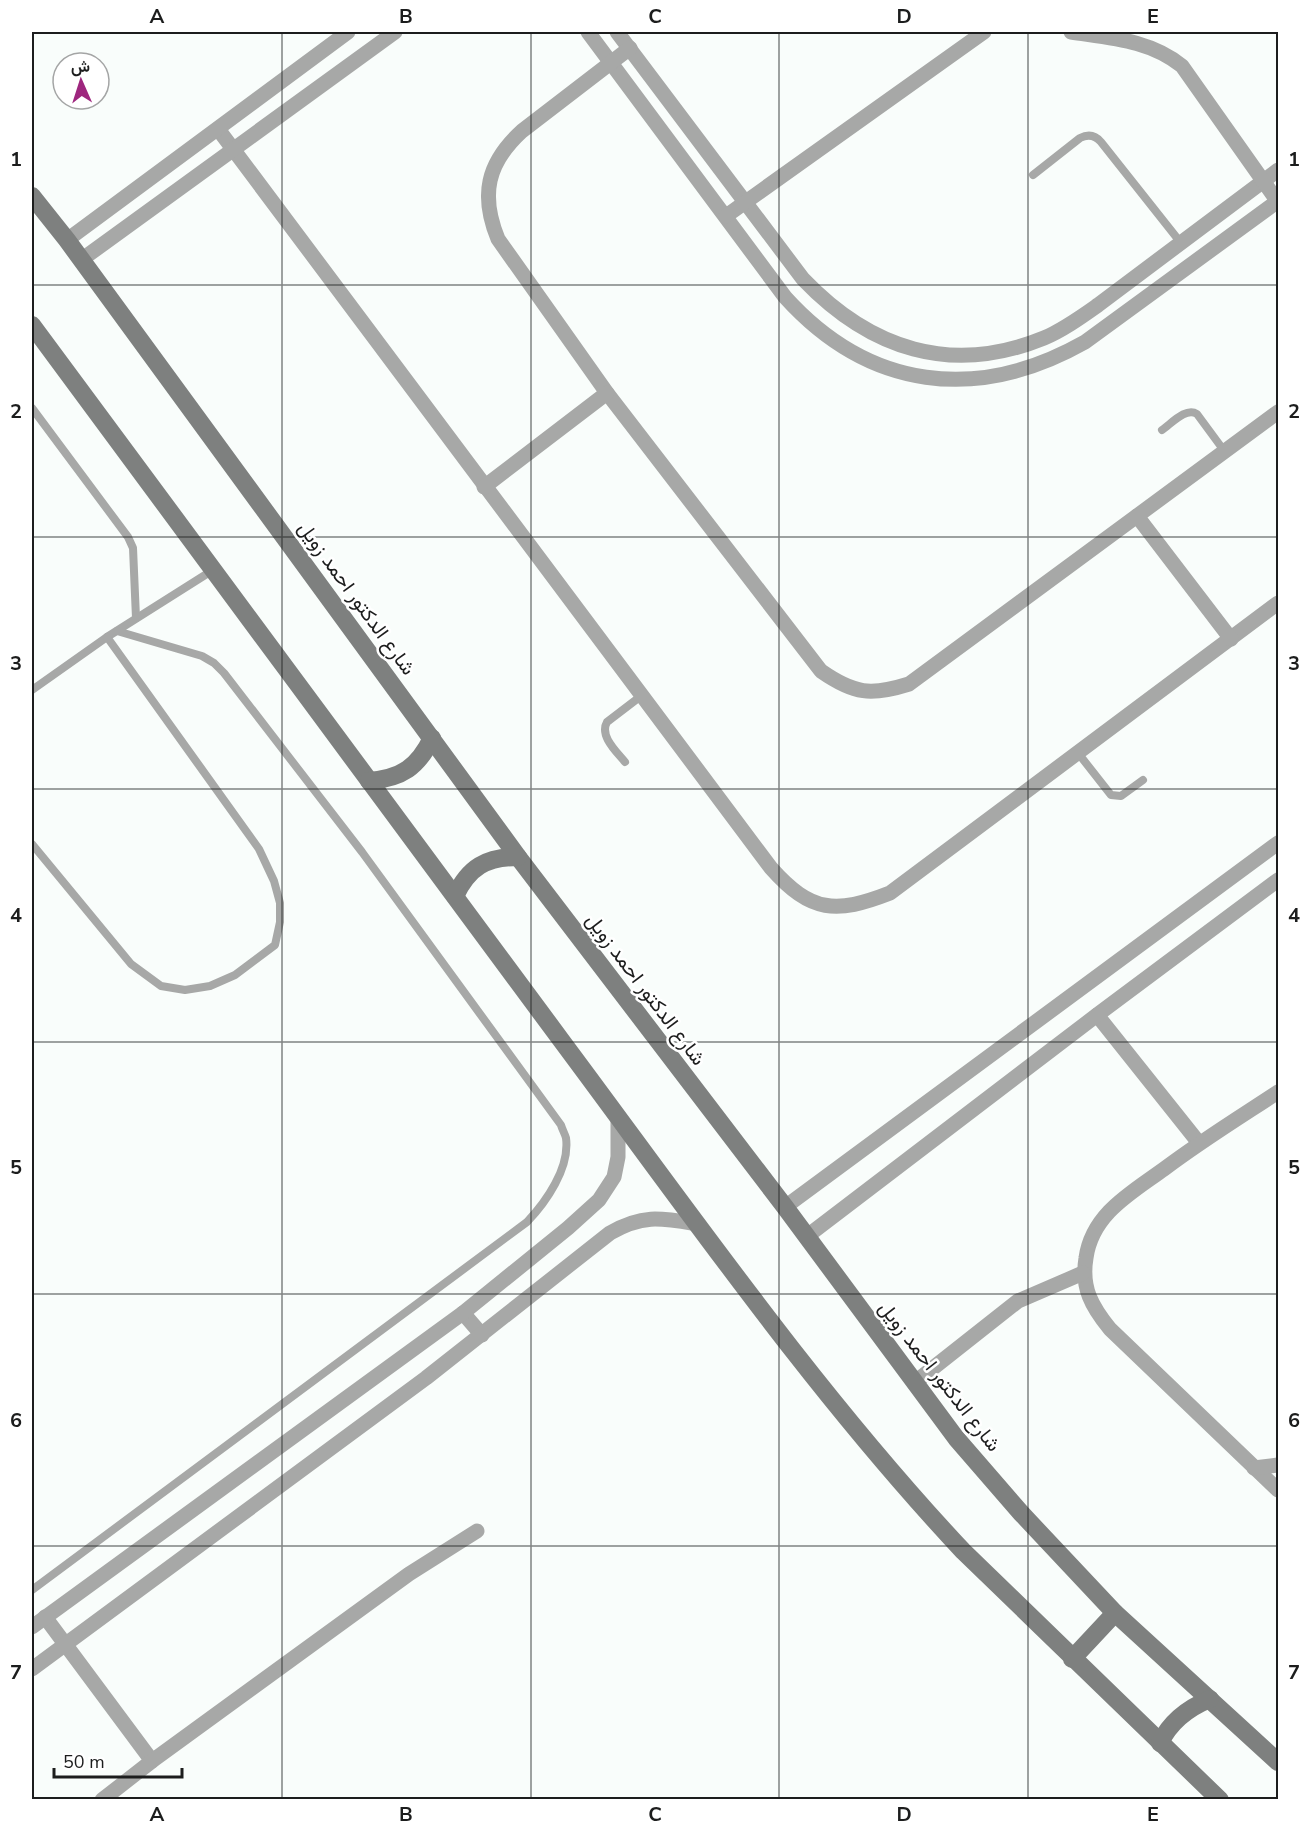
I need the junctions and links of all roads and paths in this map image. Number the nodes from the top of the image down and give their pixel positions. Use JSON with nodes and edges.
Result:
{"nodes":[{"id":1,"x":348,"y":32,"type":"edge"},
{"id":2,"x":395,"y":32,"type":"edge"},
{"id":3,"x":588,"y":32,"type":"edge"},
{"id":4,"x":617,"y":32,"type":"edge"},
{"id":5,"x":984,"y":32,"type":"edge"},
{"id":6,"x":1071,"y":32,"type":"edge"},
{"id":7,"x":1108,"y":34,"type":"edge"},
{"id":8,"x":630,"y":48,"type":"junction"},
{"id":9,"x":611,"y":62,"type":"junction"},
{"id":10,"x":218,"y":129,"type":"junction"},
{"id":11,"x":233,"y":150,"type":"junction"},
{"id":12,"x":1278,"y":170,"type":"edge"},
{"id":13,"x":1033,"y":175,"type":"dead end"},
{"id":14,"x":1264,"y":181,"type":"junction"},
{"id":15,"x":32,"y":196,"type":"edge"},
{"id":16,"x":1278,"y":201,"type":"edge"},
{"id":17,"x":744,"y":202,"type":"junction"},
{"id":18,"x":726,"y":216,"type":"junction"},
{"id":19,"x":67,"y":240,"type":"junction"},
{"id":20,"x":1181,"y":243,"type":"junction"},
{"id":21,"x":81,"y":260,"type":"junction"},
{"id":22,"x":32,"y":325,"type":"edge"},
{"id":23,"x":607,"y":393,"type":"junction"},
{"id":24,"x":32,"y":408,"type":"edge"},
{"id":25,"x":1278,"y":412,"type":"edge"},
{"id":26,"x":1162,"y":430,"type":"dead end"},
{"id":27,"x":1225,"y":452,"type":"junction"},
{"id":28,"x":484,"y":487,"type":"junction"},
{"id":29,"x":1137,"y":516,"type":"junction"},
{"id":30,"x":213,"y":570,"type":"junction"},
{"id":31,"x":1278,"y":603,"type":"edge"},
{"id":32,"x":136,"y":618,"type":"junction"},
{"id":33,"x":117,"y":631,"type":"junction"},
{"id":34,"x":107,"y":637,"type":"junction"},
{"id":35,"x":1232,"y":639,"type":"junction"},
{"id":36,"x":32,"y":690,"type":"edge"},
{"id":37,"x":641,"y":696,"type":"junction"},
{"id":38,"x":432,"y":738,"type":"junction"},
{"id":39,"x":1078,"y":753,"type":"junction"},
{"id":40,"x":625,"y":762,"type":"dead end"},
{"id":41,"x":1143,"y":780,"type":"dead end"},
{"id":42,"x":369,"y":781,"type":"junction"},
{"id":43,"x":1278,"y":843,"type":"edge"},
{"id":44,"x":32,"y":844,"type":"edge"},
{"id":45,"x":518,"y":857,"type":"junction"},
{"id":46,"x":1278,"y":880,"type":"edge"},
{"id":47,"x":455,"y":896,"type":"junction"},
{"id":48,"x":1097,"y":1015,"type":"junction"},
{"id":49,"x":1278,"y":1092,"type":"edge"},
{"id":50,"x":618,"y":1116,"type":"junction"},
{"id":51,"x":1199,"y":1143,"type":"junction"},
{"id":52,"x":784,"y":1207,"type":"junction"},
{"id":53,"x":698,"y":1224,"type":"junction"},
{"id":54,"x":806,"y":1237,"type":"junction"},
{"id":55,"x":1083,"y":1273,"type":"junction"},
{"id":56,"x":464,"y":1313,"type":"junction"},
{"id":57,"x":482,"y":1335,"type":"junction"},
{"id":58,"x":914,"y":1383,"type":"junction"},
{"id":59,"x":1278,"y":1465,"type":"edge"},
{"id":60,"x":1254,"y":1467,"type":"junction"},
{"id":61,"x":1278,"y":1490,"type":"edge"},
{"id":62,"x":477,"y":1530,"type":"dead end"},
{"id":63,"x":32,"y":1590,"type":"edge"},
{"id":64,"x":1115,"y":1613,"type":"junction"},
{"id":65,"x":45,"y":1617,"type":"junction"},
{"id":66,"x":32,"y":1627,"type":"edge"},
{"id":67,"x":64,"y":1645,"type":"junction"},
{"id":68,"x":1072,"y":1659,"type":"junction"},
{"id":69,"x":32,"y":1669,"type":"edge"},
{"id":70,"x":1210,"y":1699,"type":"junction"},
{"id":71,"x":1160,"y":1743,"type":"junction"},
{"id":72,"x":152,"y":1761,"type":"junction"},
{"id":73,"x":1278,"y":1762,"type":"edge"},
{"id":74,"x":102,"y":1800,"type":"edge"},
{"id":75,"x":1220,"y":1800,"type":"edge"}],
"edges":[{"from":1,"to":10,"type":"street"},
{"from":2,"to":11,"type":"street"},
{"from":3,"to":9,"type":"street"},
{"from":4,"to":8,"type":"street"},
{"from":5,"to":17,"type":"street"},
{"from":6,"to":7,"type":"street"},
{"from":7,"to":14,"type":"street"},
{"from":8,"to":9,"type":"street"},
{"from":8,"to":17,"type":"street"},
{"from":9,"to":18,"type":"street"},
{"from":9,"to":23,"type":"street"},
{"from":10,"to":11,"type":"street"},
{"from":10,"to":19,"type":"street"},
{"from":11,"to":21,"type":"street"},
{"from":11,"to":28,"type":"street"},
{"from":12,"to":14,"type":"street"},
{"from":13,"to":20,"type":"lane"},
{"from":14,"to":16,"type":"street"},
{"from":14,"to":20,"type":"street"},
{"from":15,"to":19,"type":"street","name":"شارع الدكتور احمد زويل"},
{"from":16,"to":18,"type":"street"},
{"from":17,"to":18,"type":"street"},
{"from":17,"to":20,"type":"street"},
{"from":19,"to":21,"type":"street","name":"شارع الدكتور احمد زويل"},
{"from":21,"to":38,"type":"street","name":"شارع الدكتور احمد زويل"},
{"from":22,"to":30,"type":"street"},
{"from":23,"to":28,"type":"street"},
{"from":23,"to":29,"type":"street"},
{"from":24,"to":32,"type":"lane"},
{"from":25,"to":27,"type":"street"},
{"from":26,"to":27,"type":"lane"},
{"from":27,"to":29,"type":"street"},
{"from":28,"to":37,"type":"street"},
{"from":29,"to":35,"type":"street"},
{"from":30,"to":32,"type":"lane"},
{"from":30,"to":42,"type":"street"},
{"from":31,"to":35,"type":"street"},
{"from":32,"to":33,"type":"lane"},
{"from":33,"to":34,"type":"lane"},
{"from":33,"to":63,"type":"lane"},
{"from":34,"to":36,"type":"lane"},
{"from":34,"to":44,"type":"lane"},
{"from":35,"to":39,"type":"street"},
{"from":37,"to":39,"type":"street"},
{"from":37,"to":40,"type":"lane"},
{"from":38,"to":42,"type":"street"},
{"from":38,"to":45,"type":"street","name":"شارع الدكتور احمد زويل"},
{"from":39,"to":41,"type":"lane"},
{"from":42,"to":47,"type":"street"},
{"from":43,"to":52,"type":"street"},
{"from":45,"to":47,"type":"street"},
{"from":45,"to":52,"type":"street","name":"شارع الدكتور احمد زويل"},
{"from":46,"to":48,"type":"street"},
{"from":47,"to":50,"type":"street"},
{"from":48,"to":51,"type":"street"},
{"from":48,"to":54,"type":"street"},
{"from":49,"to":51,"type":"street"},
{"from":50,"to":53,"type":"street"},
{"from":50,"to":56,"type":"street"},
{"from":51,"to":55,"type":"street"},
{"from":52,"to":54,"type":"street","name":"شارع الدكتور احمد زويل"},
{"from":53,"to":57,"type":"street"},
{"from":53,"to":68,"type":"street"},
{"from":54,"to":58,"type":"street","name":"شارع الدكتور احمد زويل"},
{"from":55,"to":58,"type":"street"},
{"from":55,"to":60,"type":"street"},
{"from":56,"to":57,"type":"street"},
{"from":56,"to":65,"type":"street"},
{"from":57,"to":67,"type":"street"},
{"from":58,"to":64,"type":"street","name":"شارع الدكتور احمد زويل"},
{"from":59,"to":60,"type":"street"},
{"from":60,"to":61,"type":"street"},
{"from":62,"to":72,"type":"street"},
{"from":64,"to":68,"type":"street"},
{"from":64,"to":70,"type":"street","name":"شارع الدكتور احمد زويل"},
{"from":65,"to":66,"type":"street"},
{"from":65,"to":67,"type":"street"},
{"from":67,"to":69,"type":"street"},
{"from":67,"to":72,"type":"street"},
{"from":68,"to":71,"type":"street"},
{"from":70,"to":71,"type":"street"},
{"from":70,"to":73,"type":"street","name":"شارع الدكتور احمد زويل"},
{"from":71,"to":75,"type":"street"},
{"from":72,"to":74,"type":"street"}]}
